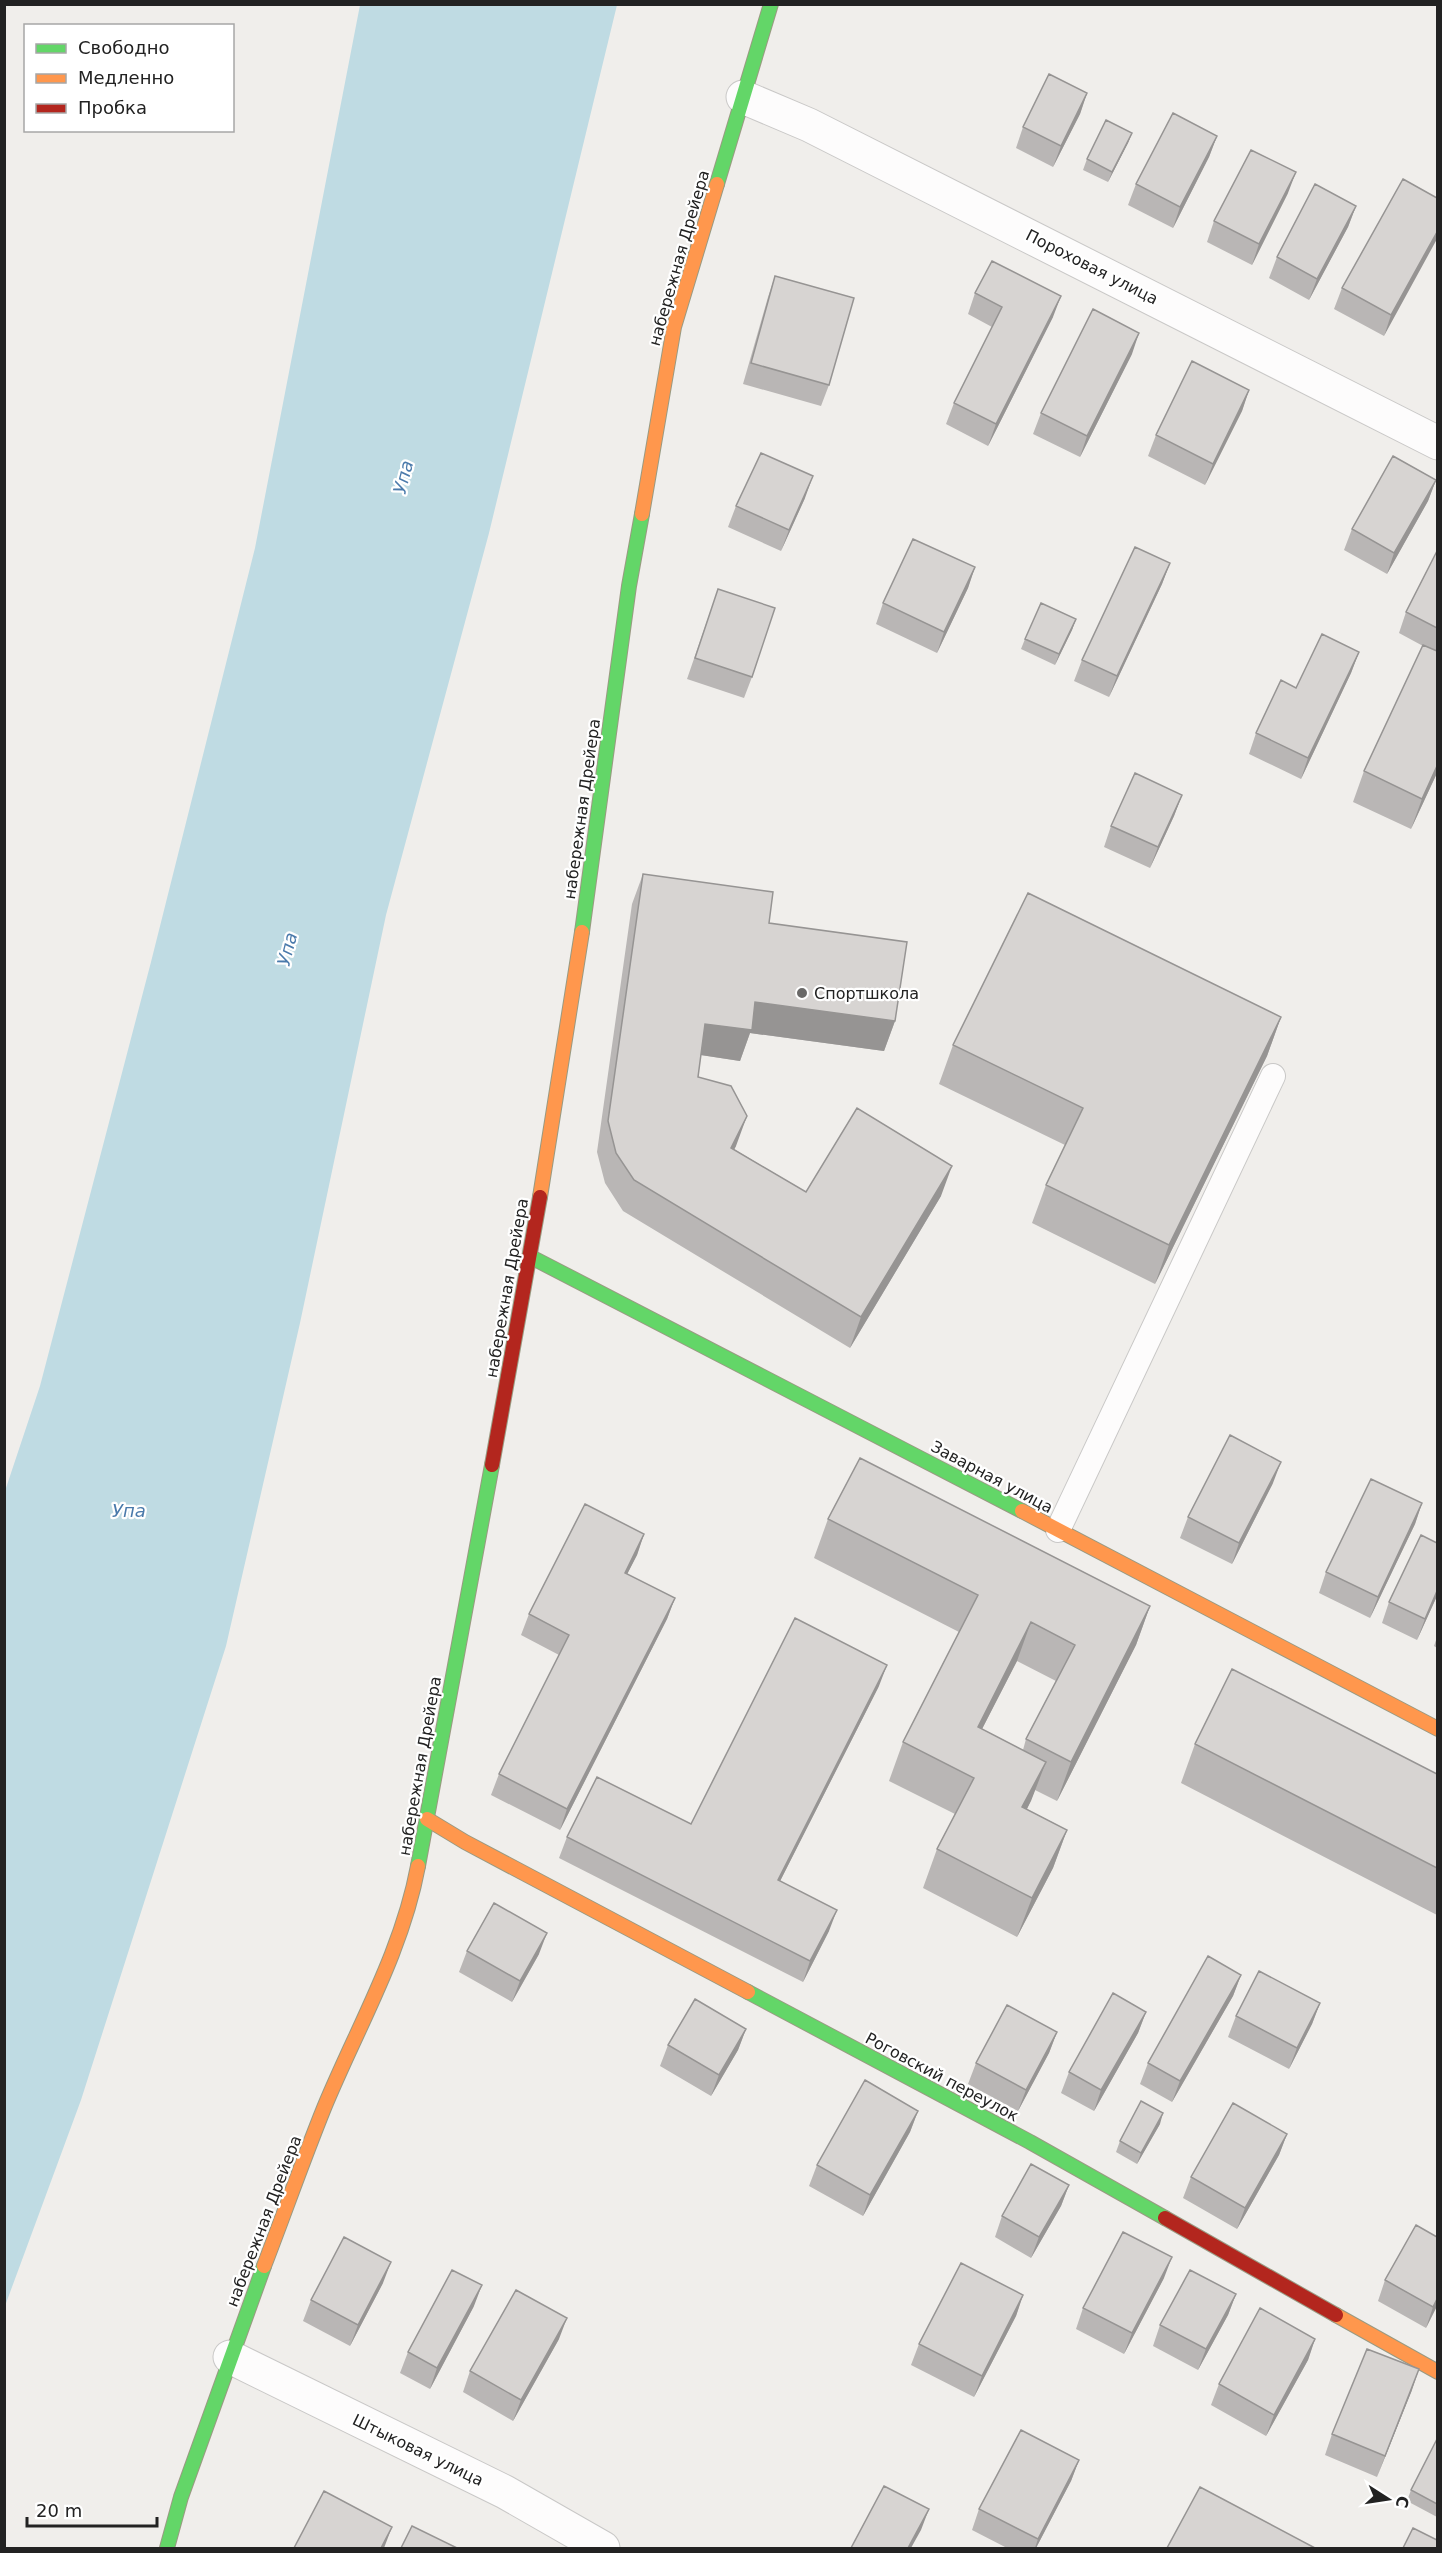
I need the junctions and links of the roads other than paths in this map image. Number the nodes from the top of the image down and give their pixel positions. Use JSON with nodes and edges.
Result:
{"nodes":[{"id":1,"x":771,"y":4,"type":"edge"},
{"id":2,"x":743,"y":97,"type":"junction"},
{"id":3,"x":1437,"y":443,"type":"edge"},
{"id":4,"x":1274,"y":1076,"type":"dead end"},
{"id":5,"x":531,"y":1257,"type":"junction"},
{"id":6,"x":1058,"y":1530,"type":"junction"},
{"id":7,"x":1437,"y":1729,"type":"edge"},
{"id":8,"x":427,"y":1819,"type":"junction"},
{"id":9,"x":230,"y":2357,"type":"junction"},
{"id":10,"x":1437,"y":2372,"type":"edge"},
{"id":11,"x":167,"y":2548,"type":"edge"},
{"id":12,"x":603,"y":2548,"type":"edge"}],
"edges":[{"from":1,"to":2,"type":"main road","name":"набережная Дрейера"},
{"from":2,"to":3,"type":"street","name":"Пороховая улица"},
{"from":2,"to":5,"type":"main road","name":"набережная Дрейера"},
{"from":4,"to":6,"type":"lane"},
{"from":5,"to":6,"type":"main road","name":"Заварная улица"},
{"from":5,"to":8,"type":"main road","name":"набережная Дрейера"},
{"from":6,"to":7,"type":"main road","name":"Заварная улица"},
{"from":8,"to":9,"type":"main road","name":"набережная Дрейера"},
{"from":8,"to":10,"type":"main road","name":"Роговский переулок"},
{"from":9,"to":11,"type":"main road","name":"набережная Дрейера"},
{"from":9,"to":12,"type":"street","name":"Штыковая улица"}]}
